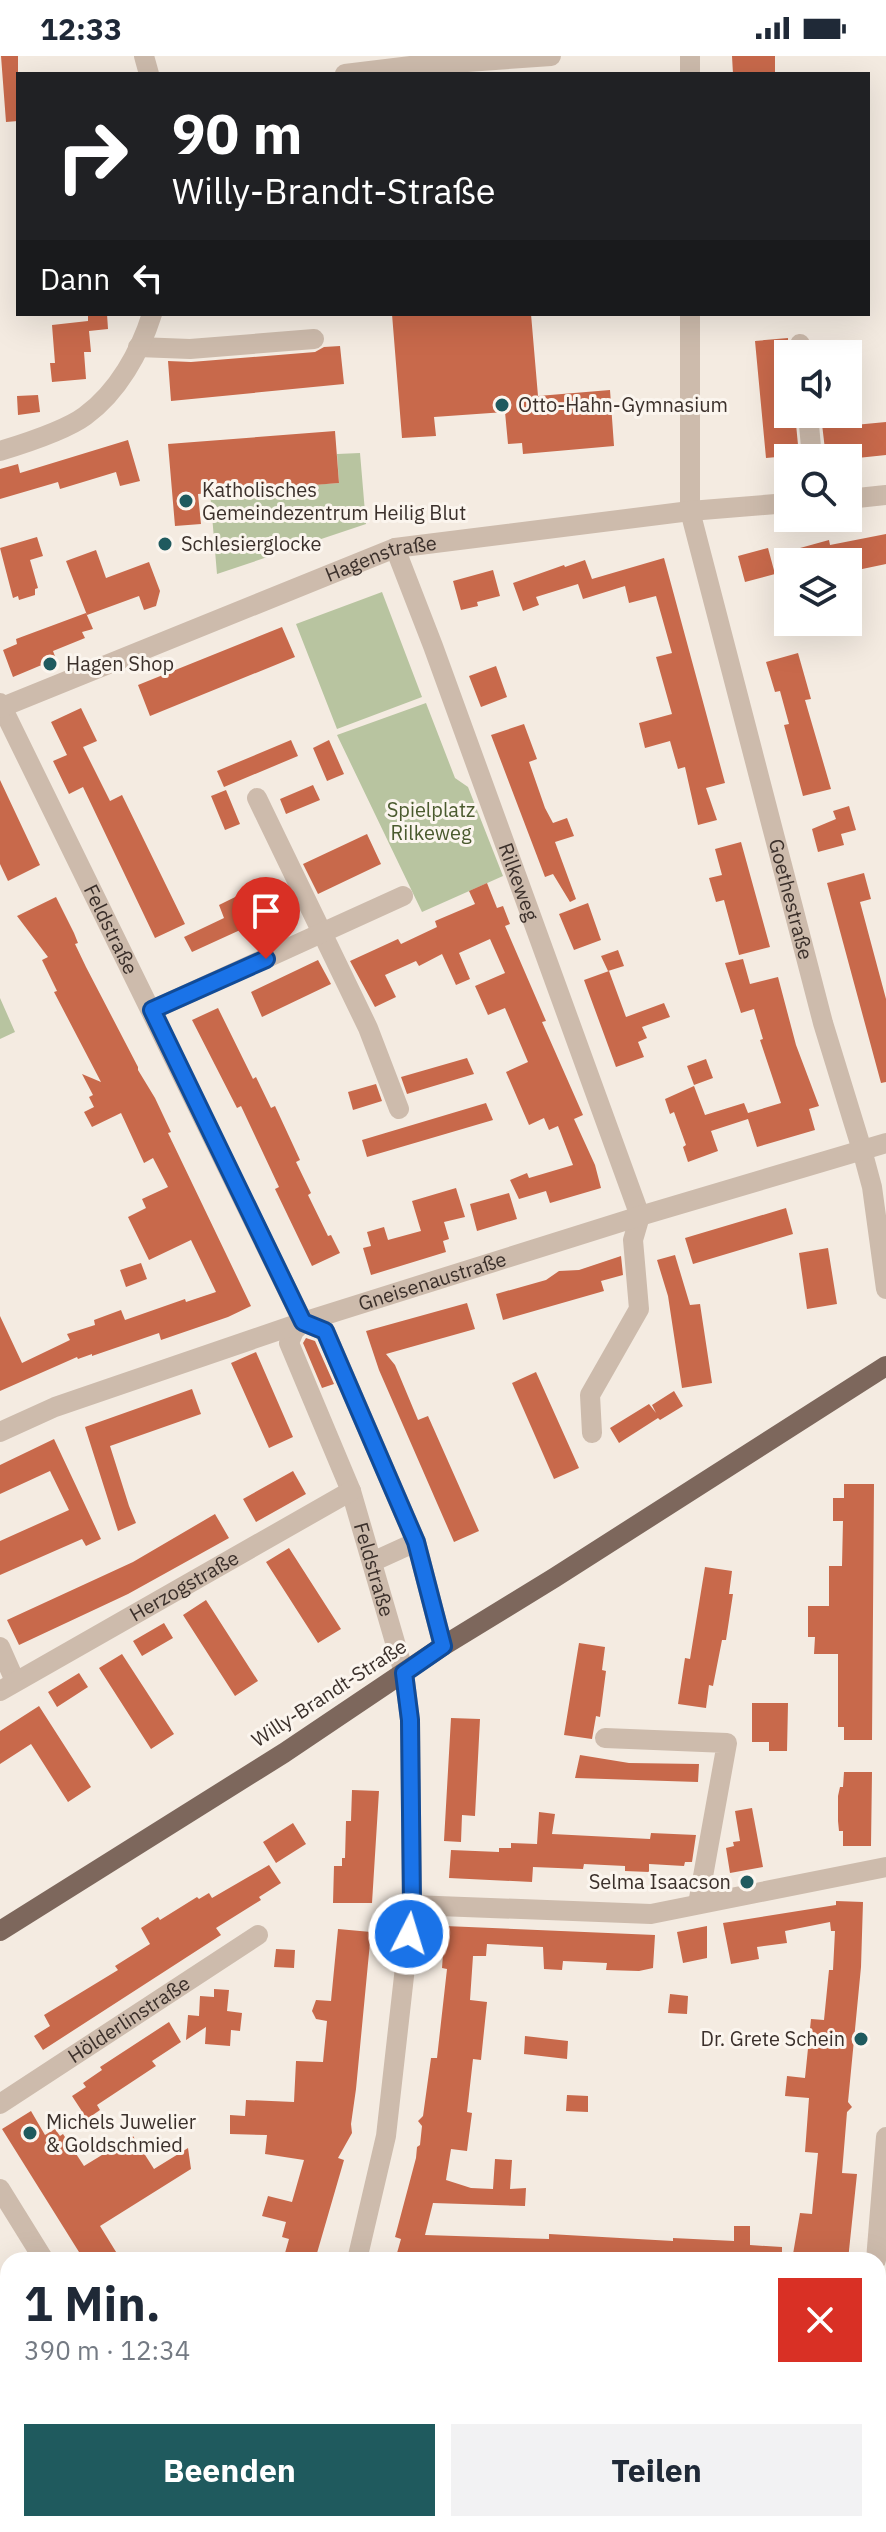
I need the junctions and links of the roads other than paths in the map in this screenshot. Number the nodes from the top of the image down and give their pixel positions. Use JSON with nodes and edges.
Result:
{"nodes":[{"id":1,"x":551,"y":56,"type":"edge"},
{"id":2,"x":410,"y":61,"type":"edge"},
{"id":3,"x":355,"y":72,"type":"edge"},
{"id":4,"x":151,"y":316,"type":"edge"},
{"id":5,"x":690,"y":316,"type":"edge"},
{"id":6,"x":314,"y":339,"type":"dead end"},
{"id":7,"x":138,"y":347,"type":"junction"},
{"id":8,"x":0,"y":451,"type":"edge"},
{"id":9,"x":886,"y":495,"type":"edge"},
{"id":10,"x":862,"y":498,"type":"edge"},
{"id":11,"x":774,"y":504,"type":"edge"},
{"id":12,"x":690,"y":511,"type":"junction"},
{"id":13,"x":395,"y":548,"type":"junction"},
{"id":14,"x":1,"y":706,"type":"edge"},
{"id":15,"x":257,"y":798,"type":"dead end"},
{"id":16,"x":403,"y":896,"type":"dead end"},
{"id":17,"x":323,"y":933,"type":"junction"},
{"id":18,"x":152,"y":1010,"type":"junction"},
{"id":19,"x":399,"y":1109,"type":"dead end"},
{"id":20,"x":886,"y":1143,"type":"edge"},
{"id":21,"x":862,"y":1150,"type":"junction"},
{"id":22,"x":640,"y":1216,"type":"junction"},
{"id":23,"x":886,"y":1289,"type":"edge"},
{"id":24,"x":303,"y":1322,"type":"junction"},
{"id":25,"x":886,"y":1366,"type":"edge"},
{"id":26,"x":0,"y":1432,"type":"edge"},
{"id":27,"x":592,"y":1433,"type":"dead end"},
{"id":28,"x":351,"y":1491,"type":"junction"},
{"id":29,"x":416,"y":1542,"type":"junction"},
{"id":30,"x":372,"y":1562,"type":"junction"},
{"id":31,"x":443,"y":1646,"type":"junction"},
{"id":32,"x":0,"y":1647,"type":"edge"},
{"id":33,"x":404,"y":1673,"type":"junction"},
{"id":34,"x":8,"y":1686,"type":"edge"},
{"id":35,"x":605,"y":1738,"type":"dead end"},
{"id":36,"x":886,"y":1867,"type":"edge"},
{"id":37,"x":698,"y":1904,"type":"junction"},
{"id":38,"x":412,"y":1905,"type":"junction"},
{"id":39,"x":0,"y":1931,"type":"edge"},
{"id":40,"x":258,"y":1935,"type":"dead end"},
{"id":41,"x":0,"y":2104,"type":"edge"},
{"id":42,"x":886,"y":2137,"type":"edge"},
{"id":43,"x":0,"y":2189,"type":"edge"},
{"id":44,"x":39,"y":2252,"type":"edge"},
{"id":45,"x":359,"y":2252,"type":"edge"},
{"id":46,"x":877,"y":2252,"type":"edge"}],
"edges":[{"from":1,"to":2,"type":"street"},
{"from":2,"to":3,"type":"street"},
{"from":4,"to":7,"type":"street"},
{"from":5,"to":12,"type":"street","name":"Goethestraße"},
{"from":6,"to":7,"type":"street"},
{"from":7,"to":8,"type":"street"},
{"from":9,"to":10,"type":"street"},
{"from":11,"to":12,"type":"street","name":"Hagenstraße"},
{"from":12,"to":13,"type":"street","name":"Hagenstraße"},
{"from":12,"to":21,"type":"street","name":"Goethestraße"},
{"from":13,"to":14,"type":"street","name":"Hagenstraße"},
{"from":13,"to":22,"type":"street","name":"Rilkeweg"},
{"from":14,"to":18,"type":"street","name":"Feldstraße"},
{"from":15,"to":17,"type":"street"},
{"from":16,"to":17,"type":"street"},
{"from":17,"to":18,"type":"street"},
{"from":17,"to":19,"type":"street"},
{"from":18,"to":24,"type":"street","name":"Feldstraße"},
{"from":20,"to":21,"type":"street","name":"Gneisenaustraße"},
{"from":21,"to":22,"type":"street","name":"Gneisenaustraße"},
{"from":21,"to":23,"type":"street","name":"Goethestraße"},
{"from":22,"to":24,"type":"street","name":"Gneisenaustraße"},
{"from":22,"to":27,"type":"street"},
{"from":24,"to":26,"type":"street","name":"Gneisenaustraße"},
{"from":24,"to":28,"type":"street","name":"Feldstraße"},
{"from":24,"to":29,"type":"street","name":"Feldstraße"},
{"from":25,"to":31,"type":"main road","name":"Willy-Brandt-Straße"},
{"from":28,"to":30,"type":"street","name":"Feldstraße"},
{"from":28,"to":34,"type":"street","name":"Herzogstraße"},
{"from":29,"to":30,"type":"street"},
{"from":29,"to":31,"type":"street","name":"Feldstraße"},
{"from":30,"to":33,"type":"street","name":"Feldstraße"},
{"from":31,"to":33,"type":"main road","name":"Willy-Brandt-Straße"},
{"from":32,"to":34,"type":"street","name":"Herzogstraße"},
{"from":33,"to":38,"type":"street","name":"Feldstraße"},
{"from":33,"to":39,"type":"main road","name":"Willy-Brandt-Straße"},
{"from":35,"to":37,"type":"street"},
{"from":36,"to":37,"type":"street"},
{"from":37,"to":38,"type":"street"},
{"from":38,"to":45,"type":"street","name":"Feldstraße"},
{"from":40,"to":41,"type":"street","name":"Hölderlinstraße"},
{"from":42,"to":46,"type":"street"},
{"from":43,"to":44,"type":"street"}]}
